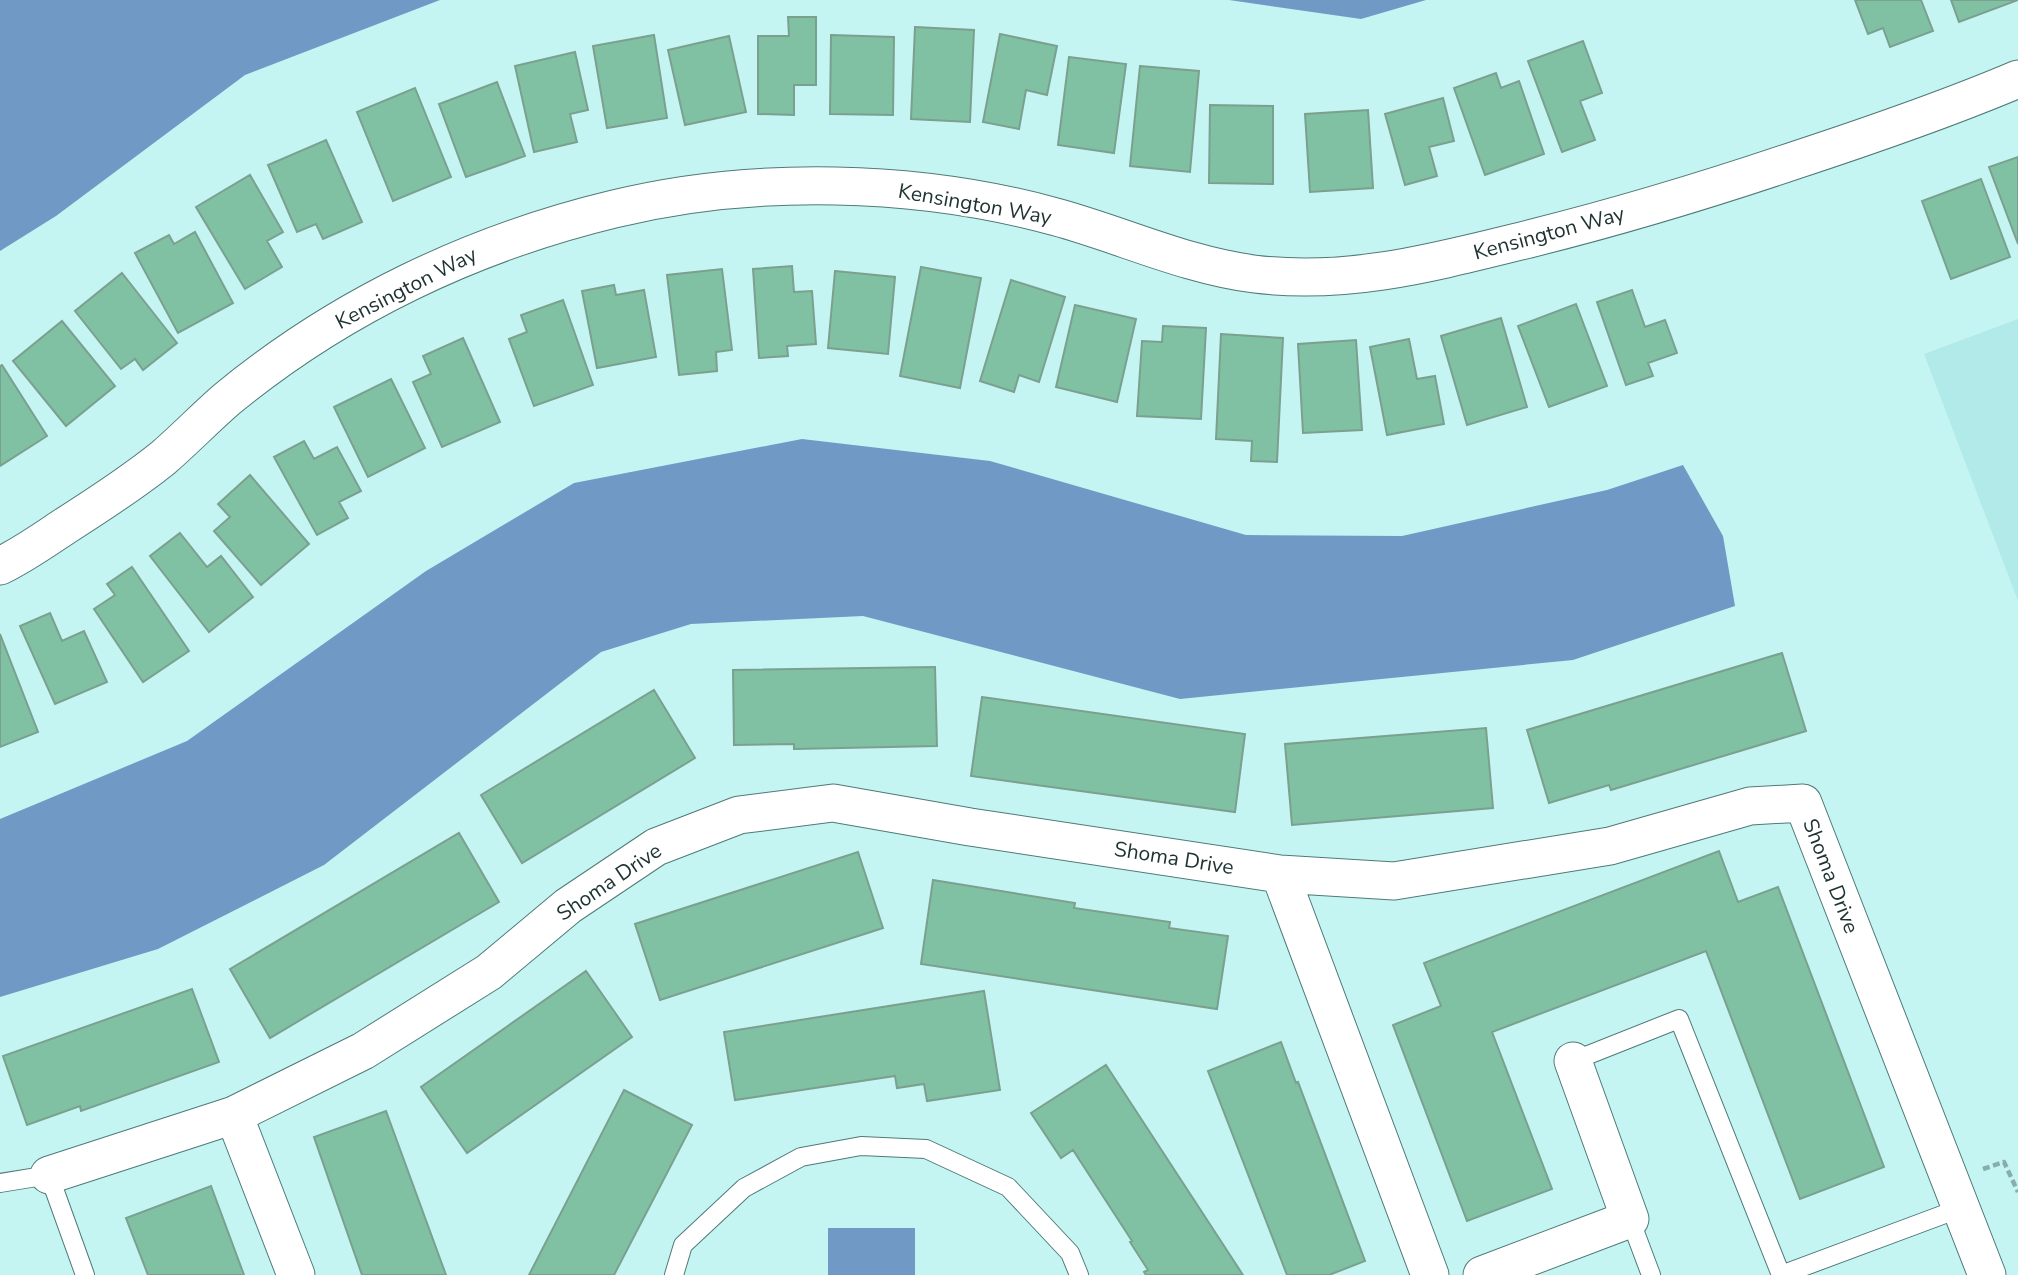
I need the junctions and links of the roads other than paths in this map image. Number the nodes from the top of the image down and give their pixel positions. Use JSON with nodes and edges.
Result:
{"nodes":[{"id":1,"x":2018,"y":79,"type":"edge"},
{"id":2,"x":0,"y":566,"type":"edge"},
{"id":3,"x":1280,"y":874,"type":"junction"},
{"id":4,"x":1573,"y":1062,"type":"joint"},
{"id":5,"x":234,"y":1115,"type":"junction"},
{"id":6,"x":49,"y":1175,"type":"junction"},
{"id":7,"x":0,"y":1183,"type":"edge"},
{"id":8,"x":1955,"y":1194,"type":"junction"},
{"id":9,"x":1630,"y":1219,"type":"junction"},
{"id":10,"x":85,"y":1275,"type":"edge"},
{"id":11,"x":296,"y":1275,"type":"edge"},
{"id":12,"x":674,"y":1275,"type":"edge"},
{"id":13,"x":1079,"y":1275,"type":"edge"},
{"id":14,"x":1430,"y":1275,"type":"edge"},
{"id":15,"x":1482,"y":1275,"type":"edge"},
{"id":16,"x":1651,"y":1275,"type":"edge"},
{"id":17,"x":1781,"y":1275,"type":"edge"},
{"id":18,"x":1987,"y":1275,"type":"edge"}],
"edges":[{"from":1,"to":2,"type":"street","name":"Kensington Way"},
{"from":3,"to":5,"type":"street","name":"Shoma Drive"},
{"from":3,"to":8,"type":"street","name":"Shoma Drive"},
{"from":3,"to":14,"type":"street"},
{"from":4,"to":9,"type":"street"},
{"from":4,"to":17,"type":"lane"},
{"from":5,"to":6,"type":"street","name":"Shoma Drive"},
{"from":5,"to":11,"type":"street"},
{"from":6,"to":7,"type":"lane","name":"Shoma Drive"},
{"from":6,"to":10,"type":"lane"},
{"from":8,"to":17,"type":"lane"},
{"from":8,"to":18,"type":"street","name":"Shoma Drive"},
{"from":9,"to":15,"type":"street"},
{"from":9,"to":16,"type":"lane"},
{"from":12,"to":13,"type":"lane"}]}
